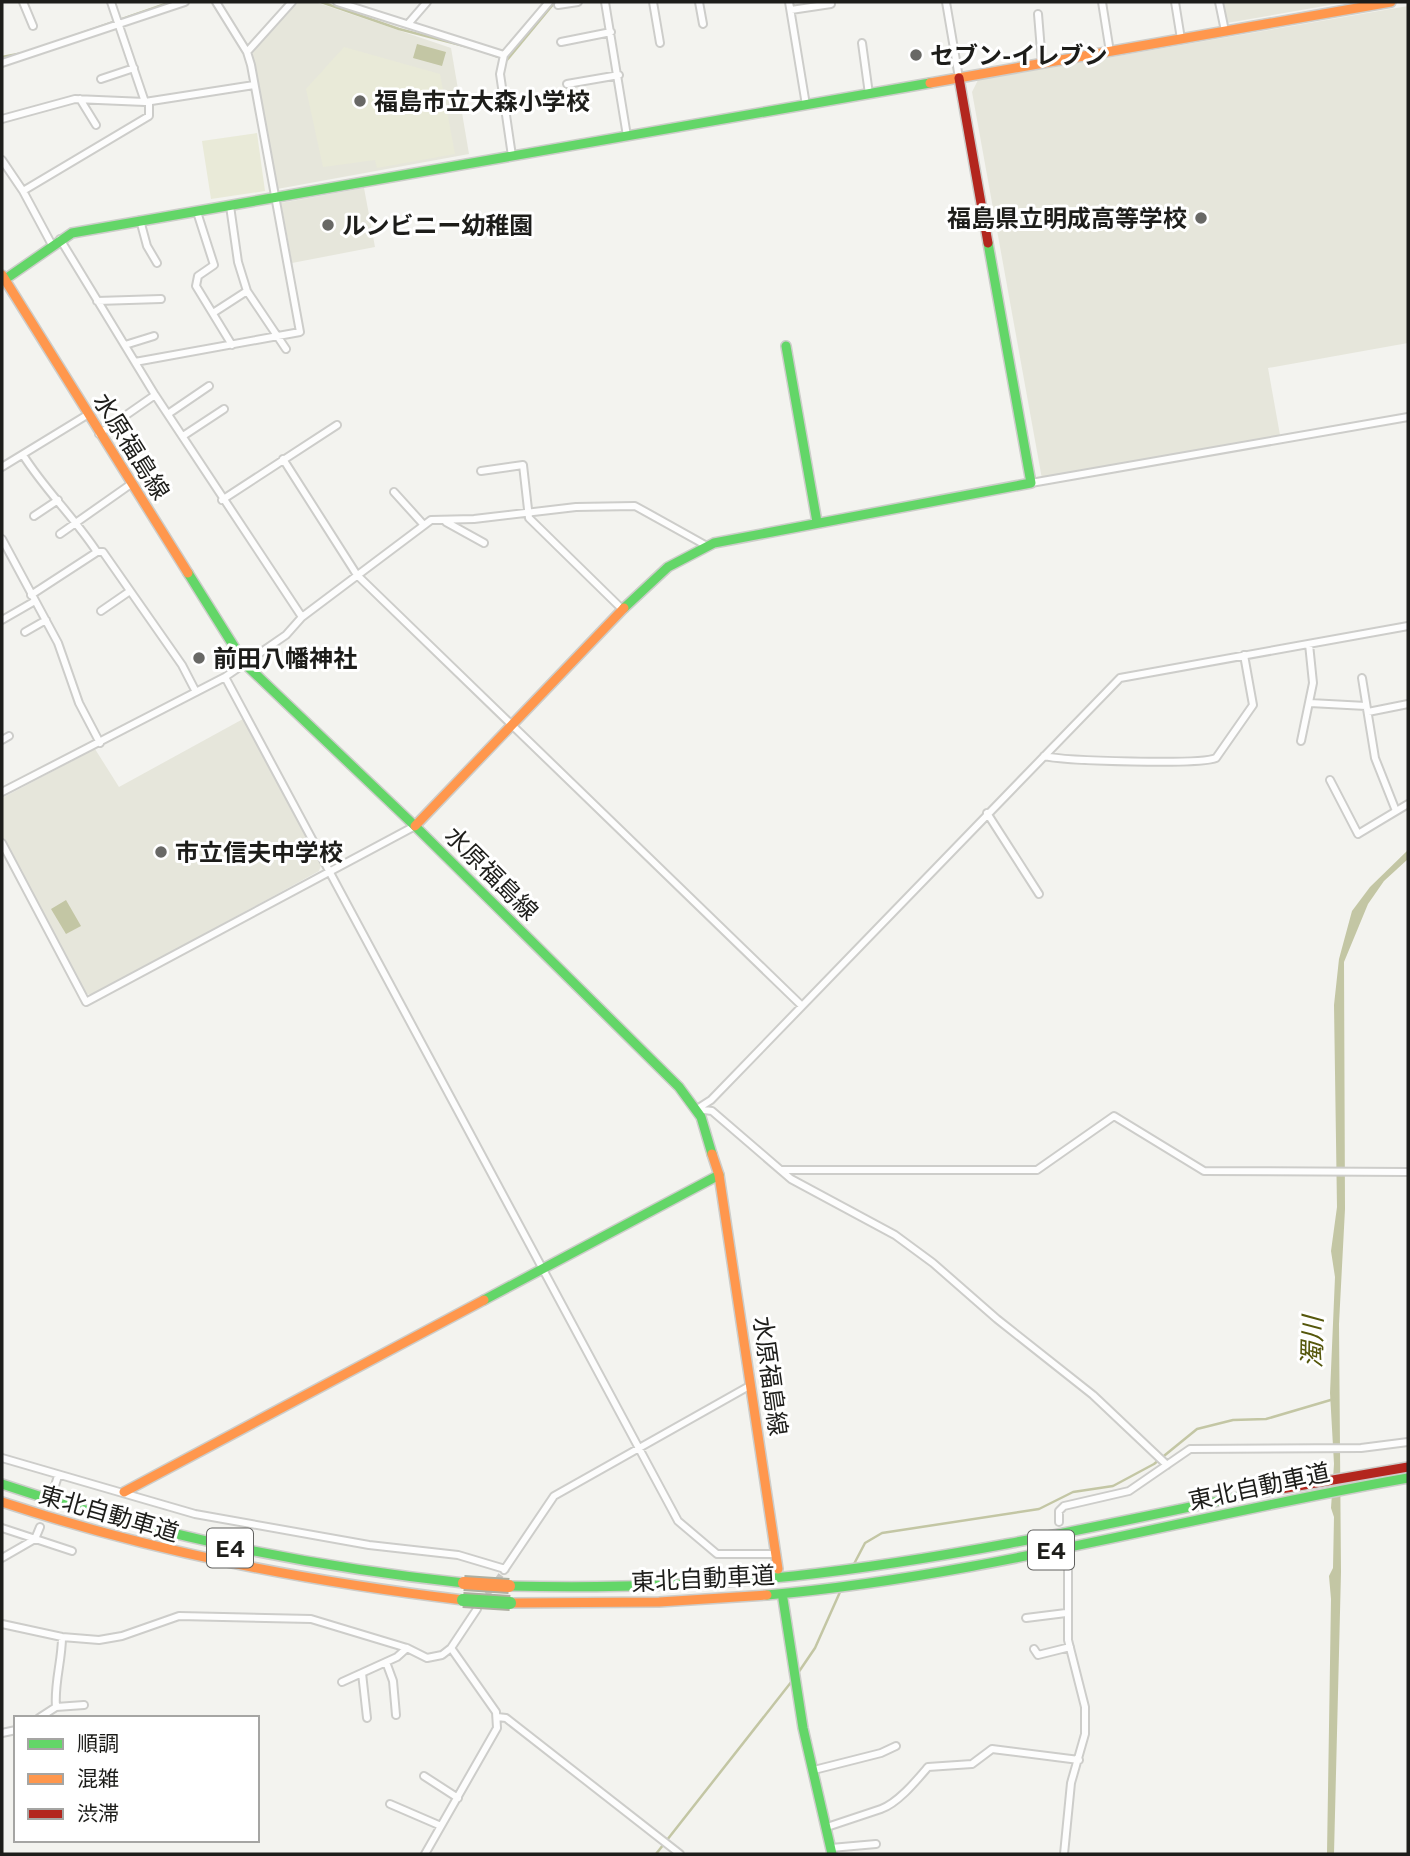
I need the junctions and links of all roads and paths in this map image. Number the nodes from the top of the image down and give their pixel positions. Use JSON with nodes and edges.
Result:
{"nodes":[{"id":1,"x":23,"y":2,"type":"edge"},
{"id":2,"x":111,"y":2,"type":"edge"},
{"id":3,"x":185,"y":2,"type":"edge"},
{"id":4,"x":216,"y":2,"type":"edge"},
{"id":5,"x":292,"y":2,"type":"edge"},
{"id":6,"x":337,"y":2,"type":"edge"},
{"id":7,"x":369,"y":2,"type":"edge"},
{"id":8,"x":427,"y":2,"type":"edge"},
{"id":9,"x":549,"y":2,"type":"edge"},
{"id":10,"x":578,"y":2,"type":"edge"},
{"id":11,"x":605,"y":2,"type":"edge"},
{"id":12,"x":653,"y":2,"type":"edge"},
{"id":13,"x":699,"y":2,"type":"edge"},
{"id":14,"x":789,"y":2,"type":"edge"},
{"id":15,"x":946,"y":2,"type":"edge"},
{"id":16,"x":1102,"y":2,"type":"edge"},
{"id":17,"x":1175,"y":2,"type":"edge"},
{"id":18,"x":1219,"y":2,"type":"edge"},
{"id":19,"x":1391,"y":2,"type":"edge"},
{"id":20,"x":831,"y":4,"type":"dead end"},
{"id":21,"x":558,"y":5,"type":"dead end"},
{"id":22,"x":363,"y":9,"type":"junction"},
{"id":23,"x":791,"y":10,"type":"junction"},
{"id":24,"x":1038,"y":14,"type":"dead end"},
{"id":25,"x":117,"y":22,"type":"junction"},
{"id":26,"x":408,"y":24,"type":"junction"},
{"id":27,"x":703,"y":24,"type":"dead end"},
{"id":28,"x":33,"y":26,"type":"dead end"},
{"id":29,"x":1225,"y":31,"type":"junction"},
{"id":30,"x":611,"y":32,"type":"junction"},
{"id":31,"x":1181,"y":39,"type":"junction"},
{"id":32,"x":561,"y":42,"type":"dead end"},
{"id":33,"x":660,"y":43,"type":"dead end"},
{"id":34,"x":862,"y":43,"type":"dead end"},
{"id":35,"x":247,"y":52,"type":"junction"},
{"id":36,"x":1110,"y":52,"type":"junction"},
{"id":37,"x":504,"y":55,"type":"junction"},
{"id":38,"x":1042,"y":63,"type":"junction"},
{"id":39,"x":2,"y":64,"type":"edge"},
{"id":40,"x":134,"y":68,"type":"junction"},
{"id":41,"x":619,"y":75,"type":"junction"},
{"id":42,"x":959,"y":78,"type":"junction"},
{"id":43,"x":101,"y":79,"type":"dead end"},
{"id":44,"x":567,"y":84,"type":"dead end"},
{"id":45,"x":254,"y":85,"type":"junction"},
{"id":46,"x":869,"y":94,"type":"junction"},
{"id":47,"x":80,"y":99,"type":"junction"},
{"id":48,"x":147,"y":102,"type":"junction"},
{"id":49,"x":806,"y":105,"type":"junction"},
{"id":50,"x":2,"y":119,"type":"edge"},
{"id":51,"x":96,"y":125,"type":"dead end"},
{"id":52,"x":627,"y":136,"type":"junction"},
{"id":53,"x":512,"y":156,"type":"junction"},
{"id":54,"x":2,"y":160,"type":"edge"},
{"id":55,"x":23,"y":191,"type":"junction"},
{"id":56,"x":274,"y":198,"type":"junction"},
{"id":57,"x":230,"y":206,"type":"junction"},
{"id":58,"x":197,"y":212,"type":"junction"},
{"id":59,"x":140,"y":220,"type":"junction"},
{"id":60,"x":56,"y":242,"type":"junction"},
{"id":61,"x":157,"y":263,"type":"dead end"},
{"id":62,"x":3,"y":282,"type":"edge"},
{"id":63,"x":247,"y":291,"type":"junction"},
{"id":64,"x":161,"y":299,"type":"dead end"},
{"id":65,"x":97,"y":301,"type":"junction"},
{"id":66,"x":213,"y":313,"type":"junction"},
{"id":67,"x":154,"y":336,"type":"dead end"},
{"id":68,"x":276,"y":336,"type":"junction"},
{"id":69,"x":125,"y":345,"type":"junction"},
{"id":70,"x":232,"y":345,"type":"junction"},
{"id":71,"x":786,"y":346,"type":"dead end"},
{"id":72,"x":286,"y":349,"type":"dead end"},
{"id":73,"x":135,"y":362,"type":"junction"},
{"id":74,"x":209,"y":386,"type":"dead end"},
{"id":75,"x":156,"y":396,"type":"junction"},
{"id":76,"x":223,"y":409,"type":"dead end"},
{"id":77,"x":168,"y":414,"type":"junction"},
{"id":78,"x":87,"y":415,"type":"junction"},
{"id":79,"x":1408,"y":417,"type":"edge"},
{"id":80,"x":337,"y":425,"type":"dead end"},
{"id":81,"x":99,"y":433,"type":"junction"},
{"id":82,"x":183,"y":436,"type":"junction"},
{"id":83,"x":23,"y":455,"type":"junction"},
{"id":84,"x":283,"y":459,"type":"junction"},
{"id":85,"x":2,"y":467,"type":"edge"},
{"id":86,"x":481,"y":471,"type":"dead end"},
{"id":87,"x":131,"y":484,"type":"junction"},
{"id":88,"x":1031,"y":484,"type":"junction"},
{"id":89,"x":394,"y":492,"type":"dead end"},
{"id":90,"x":222,"y":499,"type":"junction"},
{"id":91,"x":58,"y":500,"type":"junction"},
{"id":92,"x":528,"y":510,"type":"junction"},
{"id":93,"x":34,"y":516,"type":"dead end"},
{"id":94,"x":446,"y":520,"type":"junction"},
{"id":95,"x":77,"y":522,"type":"junction"},
{"id":96,"x":817,"y":522,"type":"junction"},
{"id":97,"x":422,"y":524,"type":"junction"},
{"id":98,"x":61,"y":534,"type":"dead end"},
{"id":99,"x":2,"y":539,"type":"edge"},
{"id":100,"x":484,"y":543,"type":"dead end"},
{"id":101,"x":707,"y":546,"type":"junction"},
{"id":102,"x":97,"y":552,"type":"junction"},
{"id":103,"x":357,"y":575,"type":"junction"},
{"id":104,"x":130,"y":591,"type":"junction"},
{"id":105,"x":33,"y":598,"type":"junction"},
{"id":106,"x":622,"y":609,"type":"junction"},
{"id":107,"x":101,"y":611,"type":"dead end"},
{"id":108,"x":302,"y":617,"type":"junction"},
{"id":109,"x":2,"y":620,"type":"edge"},
{"id":110,"x":46,"y":620,"type":"junction"},
{"id":111,"x":1408,"y":626,"type":"edge"},
{"id":112,"x":25,"y":632,"type":"dead end"},
{"id":113,"x":1408,"y":635,"type":"edge"},
{"id":114,"x":1309,"y":644,"type":"junction"},
{"id":115,"x":1244,"y":655,"type":"junction"},
{"id":116,"x":245,"y":664,"type":"junction"},
{"id":117,"x":225,"y":677,"type":"junction"},
{"id":118,"x":1362,"y":678,"type":"dead end"},
{"id":119,"x":196,"y":692,"type":"junction"},
{"id":120,"x":1310,"y":703,"type":"junction"},
{"id":121,"x":1408,"y":704,"type":"edge"},
{"id":122,"x":1367,"y":709,"type":"junction"},
{"id":123,"x":510,"y":724,"type":"junction"},
{"id":124,"x":9,"y":736,"type":"dead end"},
{"id":125,"x":2,"y":740,"type":"edge"},
{"id":126,"x":1301,"y":741,"type":"dead end"},
{"id":127,"x":100,"y":743,"type":"junction"},
{"id":128,"x":1044,"y":756,"type":"junction"},
{"id":129,"x":1330,"y":780,"type":"dead end"},
{"id":130,"x":2,"y":792,"type":"edge"},
{"id":131,"x":1408,"y":804,"type":"edge"},
{"id":132,"x":1396,"y":811,"type":"junction"},
{"id":133,"x":987,"y":813,"type":"junction"},
{"id":134,"x":415,"y":826,"type":"junction"},
{"id":135,"x":2,"y":844,"type":"edge"},
{"id":136,"x":328,"y":873,"type":"junction"},
{"id":137,"x":1039,"y":894,"type":"dead end"},
{"id":138,"x":802,"y":1006,"type":"junction"},
{"id":139,"x":697,"y":1109,"type":"junction"},
{"id":140,"x":781,"y":1170,"type":"junction"},
{"id":141,"x":1408,"y":1172,"type":"edge"},
{"id":142,"x":719,"y":1175,"type":"junction"},
{"id":143,"x":541,"y":1269,"type":"junction"},
{"id":144,"x":751,"y":1385,"type":"junction"},
{"id":145,"x":1408,"y":1442,"type":"edge"},
{"id":146,"x":638,"y":1447,"type":"junction"},
{"id":147,"x":2,"y":1458,"type":"edge"},
{"id":148,"x":1167,"y":1465,"type":"junction"},
{"id":149,"x":1408,"y":1467,"type":"edge"},
{"id":150,"x":58,"y":1476,"type":"junction"},
{"id":151,"x":1408,"y":1478,"type":"edge"},
{"id":152,"x":1350,"y":1482,"type":"junction"},
{"id":153,"x":2,"y":1484,"type":"edge"},
{"id":154,"x":124,"y":1493,"type":"junction"},
{"id":155,"x":52,"y":1495,"type":"dead end"},
{"id":156,"x":2,"y":1502,"type":"edge"},
{"id":157,"x":1059,"y":1522,"type":"dead end"},
{"id":158,"x":40,"y":1527,"type":"dead end"},
{"id":159,"x":2,"y":1528,"type":"edge"},
{"id":160,"x":36,"y":1539,"type":"junction"},
{"id":161,"x":72,"y":1550,"type":"dead end"},
{"id":162,"x":776,"y":1554,"type":"junction"},
{"id":163,"x":2,"y":1558,"type":"edge"},
{"id":164,"x":1068,"y":1562,"type":"tunnel mouth"},
{"id":165,"x":778,"y":1569,"type":"dead end"},
{"id":166,"x":789,"y":1597,"type":"junction"},
{"id":167,"x":477,"y":1609,"type":"tunnel mouth"},
{"id":168,"x":1066,"y":1613,"type":"junction"},
{"id":169,"x":1026,"y":1618,"type":"dead end"},
{"id":170,"x":2,"y":1624,"type":"edge"},
{"id":171,"x":62,"y":1637,"type":"junction"},
{"id":172,"x":407,"y":1647,"type":"junction"},
{"id":173,"x":1070,"y":1647,"type":"junction"},
{"id":174,"x":451,"y":1648,"type":"junction"},
{"id":175,"x":1034,"y":1650,"type":"dead end"},
{"id":176,"x":386,"y":1662,"type":"junction"},
{"id":177,"x":362,"y":1673,"type":"junction"},
{"id":178,"x":342,"y":1682,"type":"dead end"},
{"id":179,"x":84,"y":1706,"type":"dead end"},
{"id":180,"x":56,"y":1707,"type":"junction"},
{"id":181,"x":396,"y":1715,"type":"dead end"},
{"id":182,"x":42,"y":1716,"type":"edge"},
{"id":183,"x":497,"y":1717,"type":"junction"},
{"id":184,"x":367,"y":1718,"type":"dead end"},
{"id":185,"x":896,"y":1745,"type":"dead end"},
{"id":186,"x":1079,"y":1760,"type":"junction"},
{"id":187,"x":814,"y":1770,"type":"junction"},
{"id":188,"x":424,"y":1776,"type":"dead end"},
{"id":189,"x":458,"y":1798,"type":"junction"},
{"id":190,"x":390,"y":1804,"type":"dead end"},
{"id":191,"x":441,"y":1826,"type":"junction"},
{"id":192,"x":827,"y":1827,"type":"junction"},
{"id":193,"x":876,"y":1843,"type":"dead end"},
{"id":194,"x":832,"y":1851,"type":"edge"},
{"id":195,"x":425,"y":1854,"type":"edge"},
{"id":196,"x":680,"y":1854,"type":"edge"},
{"id":197,"x":1064,"y":1854,"type":"edge"}],
"edges":[{"from":1,"to":28,"type":"street"},
{"from":2,"to":25,"type":"street"},
{"from":3,"to":25,"type":"street"},
{"from":4,"to":35,"type":"street"},
{"from":5,"to":35,"type":"street"},
{"from":6,"to":22,"type":"street"},
{"from":7,"to":22,"type":"street"},
{"from":8,"to":26,"type":"street"},
{"from":9,"to":37,"type":"street"},
{"from":10,"to":21,"type":"street"},
{"from":11,"to":30,"type":"street"},
{"from":12,"to":33,"type":"street"},
{"from":13,"to":27,"type":"street"},
{"from":14,"to":23,"type":"street"},
{"from":15,"to":42,"type":"street"},
{"from":16,"to":36,"type":"street"},
{"from":17,"to":31,"type":"street"},
{"from":18,"to":29,"type":"street"},
{"from":19,"to":29,"type":"main road"},
{"from":20,"to":23,"type":"street"},
{"from":22,"to":26,"type":"street"},
{"from":23,"to":49,"type":"street"},
{"from":24,"to":38,"type":"street"},
{"from":25,"to":39,"type":"street"},
{"from":25,"to":40,"type":"street"},
{"from":26,"to":37,"type":"street"},
{"from":29,"to":31,"type":"main road"},
{"from":30,"to":32,"type":"street"},
{"from":30,"to":41,"type":"street"},
{"from":31,"to":36,"type":"main road"},
{"from":34,"to":46,"type":"street"},
{"from":35,"to":45,"type":"street"},
{"from":36,"to":38,"type":"main road"},
{"from":37,"to":53,"type":"street"},
{"from":38,"to":42,"type":"main road"},
{"from":40,"to":43,"type":"street"},
{"from":40,"to":48,"type":"street"},
{"from":41,"to":44,"type":"street"},
{"from":41,"to":52,"type":"street"},
{"from":42,"to":46,"type":"main road"},
{"from":42,"to":88,"type":"main road"},
{"from":45,"to":48,"type":"street"},
{"from":45,"to":56,"type":"street"},
{"from":46,"to":49,"type":"main road"},
{"from":47,"to":48,"type":"street"},
{"from":47,"to":50,"type":"street"},
{"from":47,"to":51,"type":"street"},
{"from":48,"to":55,"type":"street"},
{"from":49,"to":52,"type":"main road"},
{"from":52,"to":53,"type":"main road"},
{"from":53,"to":56,"type":"main road"},
{"from":54,"to":55,"type":"street"},
{"from":55,"to":60,"type":"street"},
{"from":56,"to":57,"type":"main road"},
{"from":56,"to":68,"type":"street"},
{"from":57,"to":58,"type":"main road"},
{"from":57,"to":63,"type":"street"},
{"from":58,"to":59,"type":"main road"},
{"from":58,"to":66,"type":"street"},
{"from":59,"to":60,"type":"main road"},
{"from":59,"to":61,"type":"street"},
{"from":60,"to":62,"type":"main road"},
{"from":60,"to":65,"type":"street"},
{"from":62,"to":78,"type":"main road","name":"水原福島線"},
{"from":63,"to":66,"type":"street"},
{"from":63,"to":68,"type":"street"},
{"from":64,"to":65,"type":"street"},
{"from":65,"to":69,"type":"street"},
{"from":66,"to":70,"type":"street"},
{"from":67,"to":69,"type":"street"},
{"from":68,"to":70,"type":"street"},
{"from":68,"to":72,"type":"street"},
{"from":69,"to":73,"type":"street"},
{"from":70,"to":73,"type":"street"},
{"from":71,"to":96,"type":"main road"},
{"from":73,"to":75,"type":"street"},
{"from":74,"to":77,"type":"street"},
{"from":75,"to":77,"type":"street"},
{"from":75,"to":81,"type":"street"},
{"from":76,"to":82,"type":"street"},
{"from":77,"to":82,"type":"street"},
{"from":78,"to":81,"type":"main road","name":"水原福島線"},
{"from":78,"to":83,"type":"street"},
{"from":79,"to":88,"type":"street"},
{"from":80,"to":84,"type":"street"},
{"from":81,"to":87,"type":"main road","name":"水原福島線"},
{"from":82,"to":90,"type":"street"},
{"from":83,"to":85,"type":"street"},
{"from":83,"to":91,"type":"street"},
{"from":84,"to":90,"type":"street"},
{"from":84,"to":103,"type":"street"},
{"from":86,"to":92,"type":"street"},
{"from":87,"to":95,"type":"street"},
{"from":87,"to":116,"type":"main road","name":"水原福島線"},
{"from":88,"to":96,"type":"main road"},
{"from":89,"to":97,"type":"street"},
{"from":90,"to":108,"type":"street"},
{"from":91,"to":93,"type":"street"},
{"from":91,"to":95,"type":"street"},
{"from":92,"to":94,"type":"street"},
{"from":92,"to":101,"type":"street"},
{"from":92,"to":106,"type":"street"},
{"from":94,"to":97,"type":"street"},
{"from":94,"to":100,"type":"street"},
{"from":95,"to":98,"type":"street"},
{"from":95,"to":102,"type":"street"},
{"from":96,"to":101,"type":"main road"},
{"from":97,"to":103,"type":"street"},
{"from":99,"to":105,"type":"street"},
{"from":101,"to":106,"type":"main road"},
{"from":102,"to":104,"type":"street"},
{"from":102,"to":105,"type":"street"},
{"from":103,"to":108,"type":"street"},
{"from":103,"to":123,"type":"street"},
{"from":104,"to":107,"type":"street"},
{"from":104,"to":119,"type":"street"},
{"from":105,"to":109,"type":"street"},
{"from":105,"to":110,"type":"street"},
{"from":106,"to":123,"type":"main road"},
{"from":108,"to":116,"type":"street"},
{"from":110,"to":112,"type":"street"},
{"from":110,"to":127,"type":"street"},
{"from":111,"to":113,"type":"street"},
{"from":111,"to":114,"type":"street"},
{"from":114,"to":115,"type":"street"},
{"from":114,"to":120,"type":"street"},
{"from":115,"to":128,"type":"street"},
{"from":115,"to":128,"type":"street"},
{"from":116,"to":117,"type":"street"},
{"from":116,"to":134,"type":"main road","name":"水原福島線"},
{"from":117,"to":119,"type":"street"},
{"from":117,"to":136,"type":"street"},
{"from":118,"to":122,"type":"street"},
{"from":119,"to":127,"type":"street"},
{"from":120,"to":122,"type":"street"},
{"from":120,"to":126,"type":"street"},
{"from":121,"to":122,"type":"street"},
{"from":122,"to":132,"type":"street"},
{"from":123,"to":134,"type":"main road"},
{"from":123,"to":138,"type":"street"},
{"from":124,"to":125,"type":"street"},
{"from":127,"to":130,"type":"street"},
{"from":128,"to":133,"type":"street"},
{"from":129,"to":132,"type":"street"},
{"from":131,"to":132,"type":"street"},
{"from":133,"to":137,"type":"street"},
{"from":133,"to":138,"type":"street"},
{"from":134,"to":136,"type":"street"},
{"from":134,"to":139,"type":"main road","name":"水原福島線"},
{"from":135,"to":136,"type":"street"},
{"from":136,"to":143,"type":"street"},
{"from":138,"to":139,"type":"street"},
{"from":139,"to":140,"type":"street"},
{"from":139,"to":142,"type":"main road","name":"水原福島線"},
{"from":140,"to":141,"type":"street"},
{"from":140,"to":148,"type":"street"},
{"from":142,"to":143,"type":"main road"},
{"from":142,"to":144,"type":"main road","name":"水原福島線"},
{"from":143,"to":146,"type":"street"},
{"from":143,"to":154,"type":"main road"},
{"from":144,"to":146,"type":"street"},
{"from":144,"to":162,"type":"main road","name":"水原福島線"},
{"from":145,"to":148,"type":"street"},
{"from":146,"to":154,"type":"street"},
{"from":146,"to":162,"type":"street"},
{"from":147,"to":150,"type":"street"},
{"from":148,"to":157,"type":"street"},
{"from":149,"to":152,"type":"main road","name":"東北自動車道","number":"E4"},
{"from":150,"to":154,"type":"street"},
{"from":150,"to":155,"type":"street"},
{"from":151,"to":152,"type":"main road","name":"東北自動車道","number":"E4"},
{"from":152,"to":153,"type":"main road","name":"東北自動車道","number":"E4","bridge":true},
{"from":152,"to":166,"type":"main road","name":"東北自動車道","number":"E4"},
{"from":156,"to":166,"type":"main road","name":"東北自動車道","number":"E4","bridge":true},
{"from":158,"to":160,"type":"street"},
{"from":159,"to":160,"type":"street"},
{"from":160,"to":161,"type":"street"},
{"from":160,"to":163,"type":"street"},
{"from":162,"to":165,"type":"main road","name":"水原福島線"},
{"from":164,"to":168,"type":"street"},
{"from":166,"to":187,"type":"main road"},
{"from":167,"to":174,"type":"street"},
{"from":168,"to":169,"type":"street"},
{"from":168,"to":173,"type":"street"},
{"from":170,"to":171,"type":"street"},
{"from":171,"to":172,"type":"street"},
{"from":171,"to":180,"type":"street"},
{"from":172,"to":174,"type":"street"},
{"from":172,"to":176,"type":"street"},
{"from":173,"to":175,"type":"street"},
{"from":173,"to":186,"type":"street"},
{"from":174,"to":183,"type":"street"},
{"from":176,"to":177,"type":"street"},
{"from":176,"to":181,"type":"street"},
{"from":177,"to":178,"type":"street"},
{"from":177,"to":184,"type":"street"},
{"from":179,"to":180,"type":"street"},
{"from":180,"to":182,"type":"street"},
{"from":183,"to":189,"type":"street"},
{"from":183,"to":196,"type":"street"},
{"from":185,"to":187,"type":"street"},
{"from":186,"to":192,"type":"street"},
{"from":186,"to":197,"type":"street"},
{"from":187,"to":192,"type":"main road"},
{"from":188,"to":189,"type":"street"},
{"from":189,"to":191,"type":"street"},
{"from":190,"to":191,"type":"street"},
{"from":191,"to":195,"type":"street"},
{"from":192,"to":194,"type":"main road"},
{"from":193,"to":194,"type":"street"}]}
